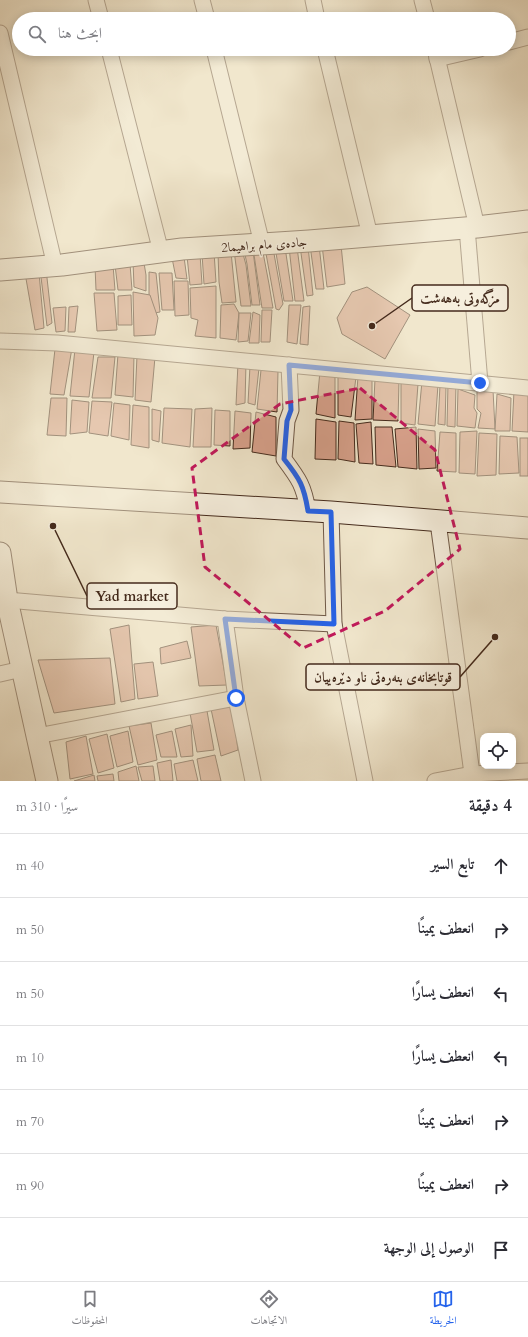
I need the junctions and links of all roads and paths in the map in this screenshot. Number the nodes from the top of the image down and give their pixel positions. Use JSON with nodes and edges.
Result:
{"nodes":[{"id":1,"x":96,"y":0,"type":"edge"},
{"id":2,"x":202,"y":0,"type":"edge"},
{"id":3,"x":313,"y":0,"type":"edge"},
{"id":4,"x":422,"y":0,"type":"edge"},
{"id":5,"x":99,"y":12,"type":"edge"},
{"id":6,"x":205,"y":12,"type":"edge"},
{"id":7,"x":316,"y":12,"type":"edge"},
{"id":8,"x":425,"y":12,"type":"edge"},
{"id":9,"x":0,"y":33,"type":"edge"},
{"id":10,"x":528,"y":37,"type":"edge"},
{"id":11,"x":516,"y":40,"type":"edge"},
{"id":12,"x":110,"y":56,"type":"edge"},
{"id":13,"x":216,"y":56,"type":"edge"},
{"id":14,"x":327,"y":56,"type":"edge"},
{"id":15,"x":436,"y":56,"type":"edge"},
{"id":16,"x":528,"y":221,"type":"edge"},
{"id":17,"x":472,"y":227,"type":"junction"},
{"id":18,"x":370,"y":236,"type":"junction"},
{"id":19,"x":262,"y":244,"type":"junction"},
{"id":20,"x":161,"y":252,"type":"junction"},
{"id":21,"x":55,"y":266,"type":"junction"},
{"id":22,"x":0,"y":270,"type":"edge"},
{"id":23,"x":0,"y":341,"type":"edge"},
{"id":24,"x":289,"y":365,"type":"junction"},
{"id":25,"x":480,"y":383,"type":"junction"},
{"id":26,"x":528,"y":388,"type":"edge"},
{"id":27,"x":0,"y":492,"type":"edge"},
{"id":28,"x":308,"y":511,"type":"junction"},
{"id":29,"x":331,"y":512,"type":"junction"},
{"id":30,"x":438,"y":522,"type":"junction"},
{"id":31,"x":528,"y":528,"type":"edge"},
{"id":32,"x":0,"y":553,"type":"edge"},
{"id":33,"x":7,"y":600,"type":"junction"},
{"id":34,"x":225,"y":619,"type":"junction"},
{"id":35,"x":334,"y":624,"type":"junction"},
{"id":36,"x":22,"y":669,"type":"junction"},
{"id":37,"x":0,"y":674,"type":"edge"},
{"id":38,"x":236,"y":698,"type":"junction"},
{"id":39,"x":37,"y":736,"type":"junction"},
{"id":40,"x":528,"y":771,"type":"edge"},
{"id":41,"x":473,"y":778,"type":"edge"},
{"id":42,"x":47,"y":781,"type":"edge"},
{"id":43,"x":253,"y":781,"type":"edge"},
{"id":44,"x":365,"y":781,"type":"edge"},
{"id":45,"x":435,"y":781,"type":"edge"}],
"edges":[{"from":1,"to":5,"type":"street"},
{"from":2,"to":6,"type":"street"},
{"from":3,"to":7,"type":"street"},
{"from":4,"to":8,"type":"street"},
{"from":9,"to":21,"type":"street"},
{"from":10,"to":11,"type":"street"},
{"from":12,"to":20,"type":"street"},
{"from":13,"to":19,"type":"street"},
{"from":14,"to":18,"type":"street"},
{"from":15,"to":17,"type":"street"},
{"from":16,"to":17,"type":"street","name":"جادەی مام براهیما2"},
{"from":17,"to":18,"type":"street","name":"جادەی مام براهیما2"},
{"from":17,"to":25,"type":"street"},
{"from":18,"to":19,"type":"street","name":"جادەی مام براهیما2"},
{"from":19,"to":20,"type":"street","name":"جادەی مام براهیما2"},
{"from":20,"to":21,"type":"street","name":"جادەی مام براهیما2"},
{"from":21,"to":22,"type":"street","name":"جادەی مام براهیما2"},
{"from":23,"to":24,"type":"street"},
{"from":24,"to":25,"type":"street"},
{"from":24,"to":28,"type":"street"},
{"from":25,"to":26,"type":"street"},
{"from":27,"to":28,"type":"street"},
{"from":28,"to":29,"type":"street"},
{"from":29,"to":30,"type":"street"},
{"from":29,"to":35,"type":"street"},
{"from":30,"to":31,"type":"street"},
{"from":30,"to":41,"type":"street"},
{"from":32,"to":33,"type":"street"},
{"from":33,"to":34,"type":"street"},
{"from":33,"to":36,"type":"street"},
{"from":34,"to":35,"type":"street"},
{"from":34,"to":38,"type":"street"},
{"from":35,"to":44,"type":"street"},
{"from":36,"to":37,"type":"street"},
{"from":36,"to":39,"type":"street"},
{"from":38,"to":39,"type":"street"},
{"from":38,"to":43,"type":"street"},
{"from":39,"to":42,"type":"street"},
{"from":40,"to":41,"type":"street"},
{"from":41,"to":45,"type":"street"}]}
